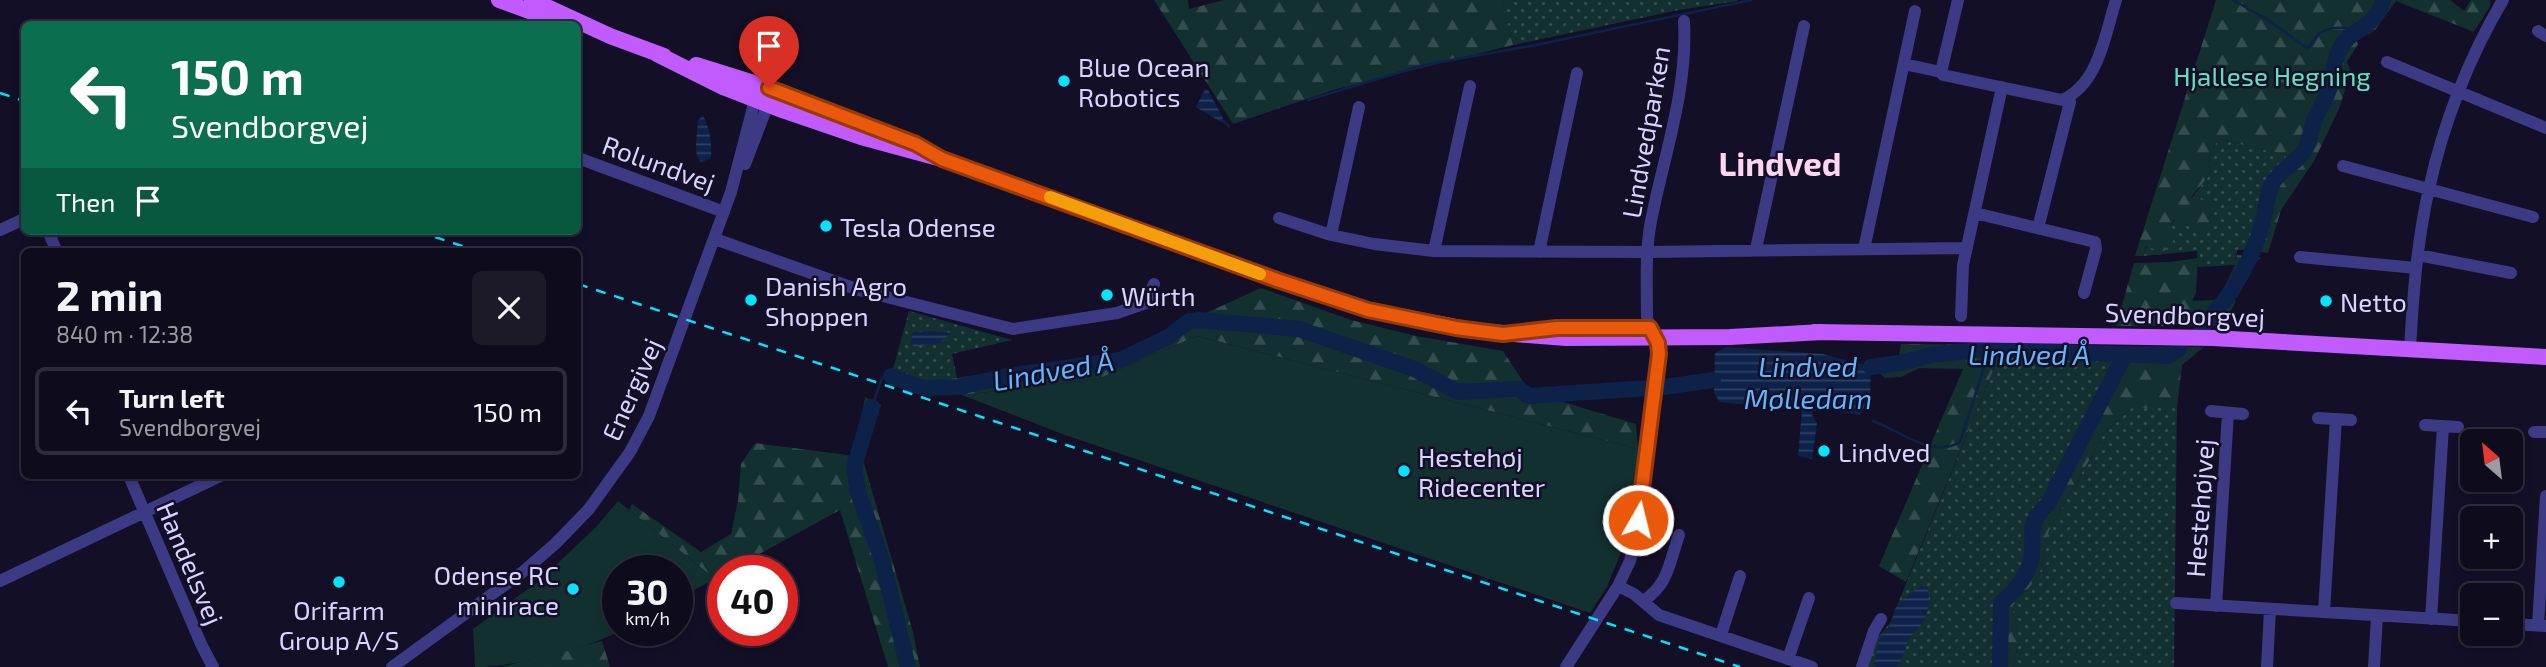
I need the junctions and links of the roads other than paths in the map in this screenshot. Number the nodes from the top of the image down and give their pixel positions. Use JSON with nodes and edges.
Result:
{"nodes":[{"id":1,"x":532,"y":0,"type":"edge"},
{"id":2,"x":1958,"y":0,"type":"edge"},
{"id":3,"x":2116,"y":0,"type":"edge"},
{"id":4,"x":2503,"y":0,"type":"edge"},
{"id":5,"x":509,"y":2,"type":"edge"},
{"id":6,"x":1915,"y":11,"type":"dead end"},
{"id":7,"x":560,"y":21,"type":"edge"},
{"id":8,"x":578,"y":21,"type":"edge"},
{"id":9,"x":1684,"y":21,"type":"dead end"},
{"id":10,"x":581,"y":23,"type":"edge"},
{"id":11,"x":1804,"y":26,"type":"dead end"},
{"id":12,"x":581,"y":28,"type":"edge"},
{"id":13,"x":610,"y":36,"type":"junction"},
{"id":14,"x":2387,"y":62,"type":"dead end"},
{"id":15,"x":1904,"y":64,"type":"junction"},
{"id":16,"x":1941,"y":72,"type":"junction"},
{"id":17,"x":1577,"y":73,"type":"dead end"},
{"id":18,"x":1470,"y":86,"type":"dead end"},
{"id":19,"x":2002,"y":87,"type":"junction"},
{"id":20,"x":2460,"y":92,"type":"junction"},
{"id":21,"x":2069,"y":97,"type":"junction"},
{"id":22,"x":766,"y":98,"type":"junction"},
{"id":23,"x":1359,"y":107,"type":"dead end"},
{"id":24,"x":2546,"y":128,"type":"edge"},
{"id":25,"x":581,"y":159,"type":"edge"},
{"id":26,"x":942,"y":159,"type":"junction"},
{"id":27,"x":2343,"y":166,"type":"dead end"},
{"id":28,"x":2428,"y":190,"type":"junction"},
{"id":29,"x":724,"y":212,"type":"junction"},
{"id":30,"x":1975,"y":213,"type":"junction"},
{"id":31,"x":2533,"y":217,"type":"dead end"},
{"id":32,"x":1279,"y":218,"type":"dead end"},
{"id":33,"x":21,"y":220,"type":"edge"},
{"id":34,"x":2038,"y":228,"type":"junction"},
{"id":35,"x":0,"y":230,"type":"edge"},
{"id":36,"x":1331,"y":235,"type":"junction"},
{"id":37,"x":715,"y":239,"type":"junction"},
{"id":38,"x":1967,"y":248,"type":"junction"},
{"id":39,"x":1756,"y":249,"type":"junction"},
{"id":40,"x":1864,"y":249,"type":"junction"},
{"id":41,"x":1433,"y":251,"type":"junction"},
{"id":42,"x":1539,"y":252,"type":"junction"},
{"id":43,"x":1648,"y":252,"type":"junction"},
{"id":44,"x":2300,"y":257,"type":"dead end"},
{"id":45,"x":2417,"y":261,"type":"junction"},
{"id":46,"x":2511,"y":272,"type":"dead end"},
{"id":47,"x":1154,"y":284,"type":"dead end"},
{"id":48,"x":2084,"y":293,"type":"dead end"},
{"id":49,"x":1961,"y":316,"type":"dead end"},
{"id":50,"x":1653,"y":333,"type":"junction"},
{"id":51,"x":2410,"y":349,"type":"junction"},
{"id":52,"x":2546,"y":357,"type":"edge"},
{"id":53,"x":2211,"y":411,"type":"dead end"},
{"id":54,"x":2228,"y":413,"type":"junction"},
{"id":55,"x":2243,"y":414,"type":"dead end"},
{"id":56,"x":2318,"y":418,"type":"dead end"},
{"id":57,"x":2336,"y":419,"type":"junction"},
{"id":58,"x":2351,"y":420,"type":"dead end"},
{"id":59,"x":2425,"y":425,"type":"dead end"},
{"id":60,"x":2443,"y":426,"type":"junction"},
{"id":61,"x":2458,"y":427,"type":"dead end"},
{"id":62,"x":130,"y":479,"type":"edge"},
{"id":63,"x":214,"y":479,"type":"edge"},
{"id":64,"x":2546,"y":496,"type":"edge"},
{"id":65,"x":144,"y":512,"type":"junction"},
{"id":66,"x":1679,"y":534,"type":"dead end"},
{"id":67,"x":1740,"y":576,"type":"dead end"},
{"id":68,"x":0,"y":581,"type":"edge"},
{"id":69,"x":1618,"y":586,"type":"junction"},
{"id":70,"x":1809,"y":598,"type":"dead end"},
{"id":71,"x":1643,"y":601,"type":"junction"},
{"id":72,"x":2176,"y":603,"type":"dead end"},
{"id":73,"x":2216,"y":606,"type":"junction"},
{"id":74,"x":2270,"y":609,"type":"junction"},
{"id":75,"x":2324,"y":612,"type":"junction"},
{"id":76,"x":2377,"y":616,"type":"junction"},
{"id":77,"x":1881,"y":619,"type":"dead end"},
{"id":78,"x":2431,"y":619,"type":"junction"},
{"id":79,"x":2460,"y":620,"type":"edge"},
{"id":80,"x":2523,"y":625,"type":"edge"},
{"id":81,"x":2542,"y":626,"type":"edge"},
{"id":82,"x":1721,"y":635,"type":"junction"},
{"id":83,"x":1788,"y":659,"type":"junction"},
{"id":84,"x":213,"y":667,"type":"edge"},
{"id":85,"x":392,"y":667,"type":"edge"},
{"id":86,"x":1566,"y":667,"type":"edge"},
{"id":87,"x":1812,"y":667,"type":"edge"},
{"id":88,"x":1862,"y":667,"type":"edge"},
{"id":89,"x":2267,"y":667,"type":"edge"},
{"id":90,"x":2374,"y":667,"type":"edge"}],
"edges":[{"from":1,"to":8,"type":"main road","name":"Svendborgvej"},
{"from":2,"to":16,"type":"street"},
{"from":3,"to":21,"type":"street"},
{"from":4,"to":20,"type":"street"},
{"from":5,"to":7,"type":"main road"},
{"from":6,"to":15,"type":"street"},
{"from":9,"to":43,"type":"street","name":"Lindvedparken"},
{"from":10,"to":13,"type":"main road","name":"Svendborgvej"},
{"from":11,"to":39,"type":"street"},
{"from":12,"to":13,"type":"main road","name":"Svendborgvej"},
{"from":13,"to":22,"type":"main road","name":"Svendborgvej"},
{"from":14,"to":20,"type":"street"},
{"from":15,"to":16,"type":"street"},
{"from":15,"to":40,"type":"street"},
{"from":16,"to":19,"type":"street"},
{"from":17,"to":42,"type":"street"},
{"from":18,"to":41,"type":"street"},
{"from":19,"to":21,"type":"street"},
{"from":19,"to":30,"type":"street"},
{"from":20,"to":24,"type":"street"},
{"from":20,"to":28,"type":"street"},
{"from":21,"to":34,"type":"street"},
{"from":22,"to":26,"type":"main road","name":"Svendborgvej"},
{"from":22,"to":26,"type":"main road","name":"Svendborgvej"},
{"from":22,"to":29,"type":"street","name":"Energivej"},
{"from":23,"to":36,"type":"street"},
{"from":25,"to":29,"type":"street","name":"Rolundvej"},
{"from":26,"to":50,"type":"main road","name":"Svendborgvej"},
{"from":27,"to":28,"type":"street"},
{"from":28,"to":31,"type":"street"},
{"from":28,"to":45,"type":"street"},
{"from":29,"to":37,"type":"street","name":"Energivej"},
{"from":30,"to":34,"type":"street"},
{"from":30,"to":38,"type":"street"},
{"from":32,"to":36,"type":"street","name":"Lindvedparken"},
{"from":33,"to":35,"type":"street"},
{"from":34,"to":48,"type":"street"},
{"from":36,"to":41,"type":"street","name":"Lindvedparken"},
{"from":37,"to":47,"type":"street"},
{"from":37,"to":85,"type":"street","name":"Energivej"},
{"from":38,"to":40,"type":"street","name":"Lindvedparken"},
{"from":38,"to":49,"type":"street"},
{"from":39,"to":40,"type":"street","name":"Lindvedparken"},
{"from":39,"to":43,"type":"street","name":"Lindvedparken"},
{"from":41,"to":42,"type":"street","name":"Lindvedparken"},
{"from":42,"to":43,"type":"street","name":"Lindvedparken"},
{"from":43,"to":50,"type":"street","name":"Lindvedparken"},
{"from":44,"to":45,"type":"street"},
{"from":45,"to":46,"type":"street"},
{"from":45,"to":51,"type":"street"},
{"from":50,"to":51,"type":"main road","name":"Svendborgvej"},
{"from":50,"to":69,"type":"street","name":"Lindvedparken"},
{"from":51,"to":52,"type":"main road","name":"Svendborgvej"},
{"from":53,"to":54,"type":"street","name":"Hestehøjvej"},
{"from":54,"to":55,"type":"street","name":"Hestehøjvej"},
{"from":54,"to":73,"type":"street","name":"Hestehøjvej"},
{"from":56,"to":57,"type":"street"},
{"from":57,"to":58,"type":"street"},
{"from":57,"to":75,"type":"street"},
{"from":59,"to":60,"type":"street"},
{"from":60,"to":61,"type":"street"},
{"from":60,"to":78,"type":"street"},
{"from":62,"to":65,"type":"street","name":"Handelsvej"},
{"from":63,"to":65,"type":"street"},
{"from":64,"to":81,"type":"street"},
{"from":65,"to":68,"type":"street"},
{"from":65,"to":84,"type":"street","name":"Handelsvej"},
{"from":66,"to":71,"type":"street"},
{"from":67,"to":82,"type":"street"},
{"from":69,"to":71,"type":"street"},
{"from":69,"to":86,"type":"street","name":"Lindvedparken"},
{"from":70,"to":83,"type":"street"},
{"from":71,"to":82,"type":"street"},
{"from":72,"to":73,"type":"street","name":"Hestehøjvej"},
{"from":73,"to":74,"type":"street","name":"Hestehøjvej"},
{"from":74,"to":75,"type":"street","name":"Hestehøjvej"},
{"from":74,"to":89,"type":"street"},
{"from":75,"to":76,"type":"street","name":"Hestehøjvej"},
{"from":76,"to":78,"type":"street","name":"Hestehøjvej"},
{"from":76,"to":90,"type":"street"},
{"from":77,"to":88,"type":"street"},
{"from":78,"to":79,"type":"street","name":"Hestehøjvej"},
{"from":80,"to":81,"type":"street"},
{"from":82,"to":83,"type":"street"},
{"from":83,"to":87,"type":"street"}]}
